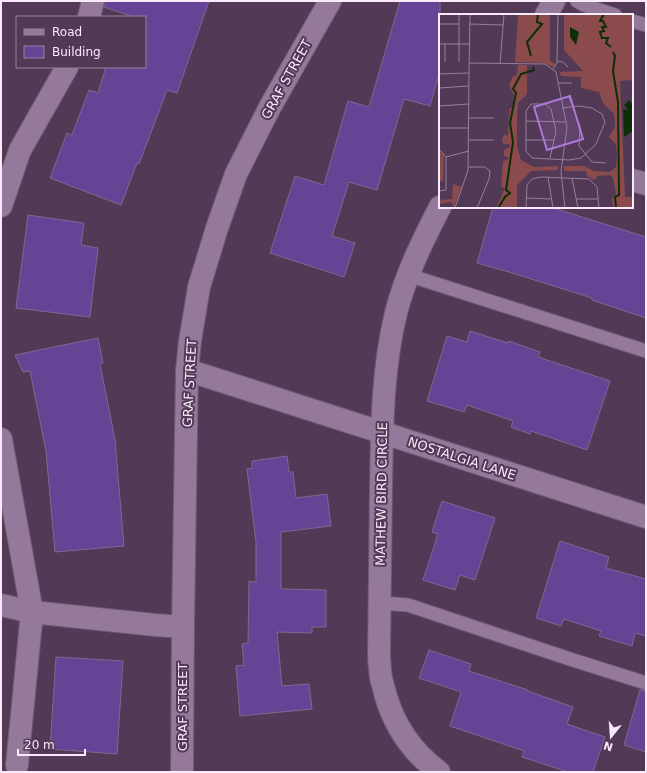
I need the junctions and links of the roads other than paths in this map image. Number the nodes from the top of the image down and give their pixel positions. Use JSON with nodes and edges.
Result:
{"nodes":[{"id":1,"x":93,"y":1,"type":"edge"},
{"id":2,"x":330,"y":1,"type":"edge"},
{"id":3,"x":554,"y":1,"type":"edge"},
{"id":4,"x":577,"y":1,"type":"edge"},
{"id":5,"x":547,"y":14,"type":"edge"},
{"id":6,"x":612,"y":14,"type":"edge"},
{"id":7,"x":89,"y":16,"type":"edge"},
{"id":8,"x":633,"y":21,"type":"edge"},
{"id":9,"x":646,"y":25,"type":"edge"},
{"id":10,"x":66,"y":68,"type":"edge"},
{"id":11,"x":633,"y":180,"type":"edge"},
{"id":12,"x":646,"y":184,"type":"edge"},
{"id":13,"x":1,"y":206,"type":"edge"},
{"id":14,"x":439,"y":208,"type":"edge"},
{"id":15,"x":408,"y":275,"type":"junction"},
{"id":16,"x":646,"y":351,"type":"edge"},
{"id":17,"x":187,"y":370,"type":"junction"},
{"id":18,"x":382,"y":432,"type":"junction"},
{"id":19,"x":1,"y":439,"type":"edge"},
{"id":20,"x":646,"y":517,"type":"edge"},
{"id":21,"x":380,"y":603,"type":"junction"},
{"id":22,"x":1,"y":605,"type":"edge"},
{"id":23,"x":32,"y":612,"type":"junction"},
{"id":24,"x":182,"y":627,"type":"junction"},
{"id":25,"x":646,"y":683,"type":"edge"},
{"id":26,"x":17,"y":765,"type":"dead end"},
{"id":27,"x":182,"y":772,"type":"edge"},
{"id":28,"x":439,"y":772,"type":"edge"}],
"edges":[{"from":1,"to":7,"type":"street"},
{"from":2,"to":17,"type":"street","name":"GRAF STREET"},
{"from":3,"to":5,"type":"street"},
{"from":4,"to":6,"type":"lane"},
{"from":8,"to":9,"type":"lane"},
{"from":10,"to":13,"type":"street"},
{"from":11,"to":12,"type":"street"},
{"from":14,"to":15,"type":"street","name":"MATHEW BIRD CIRCLE"},
{"from":15,"to":16,"type":"lane"},
{"from":15,"to":18,"type":"street","name":"MATHEW BIRD CIRCLE"},
{"from":17,"to":18,"type":"street","name":"NOSTALGIA LANE"},
{"from":17,"to":24,"type":"street","name":"GRAF STREET"},
{"from":18,"to":20,"type":"street","name":"NOSTALGIA LANE"},
{"from":18,"to":21,"type":"street","name":"MATHEW BIRD CIRCLE"},
{"from":19,"to":23,"type":"street"},
{"from":21,"to":25,"type":"lane"},
{"from":21,"to":28,"type":"street","name":"MATHEW BIRD CIRCLE"},
{"from":22,"to":23,"type":"street"},
{"from":23,"to":24,"type":"street"},
{"from":23,"to":26,"type":"street"},
{"from":24,"to":27,"type":"street","name":"GRAF STREET"}]}
